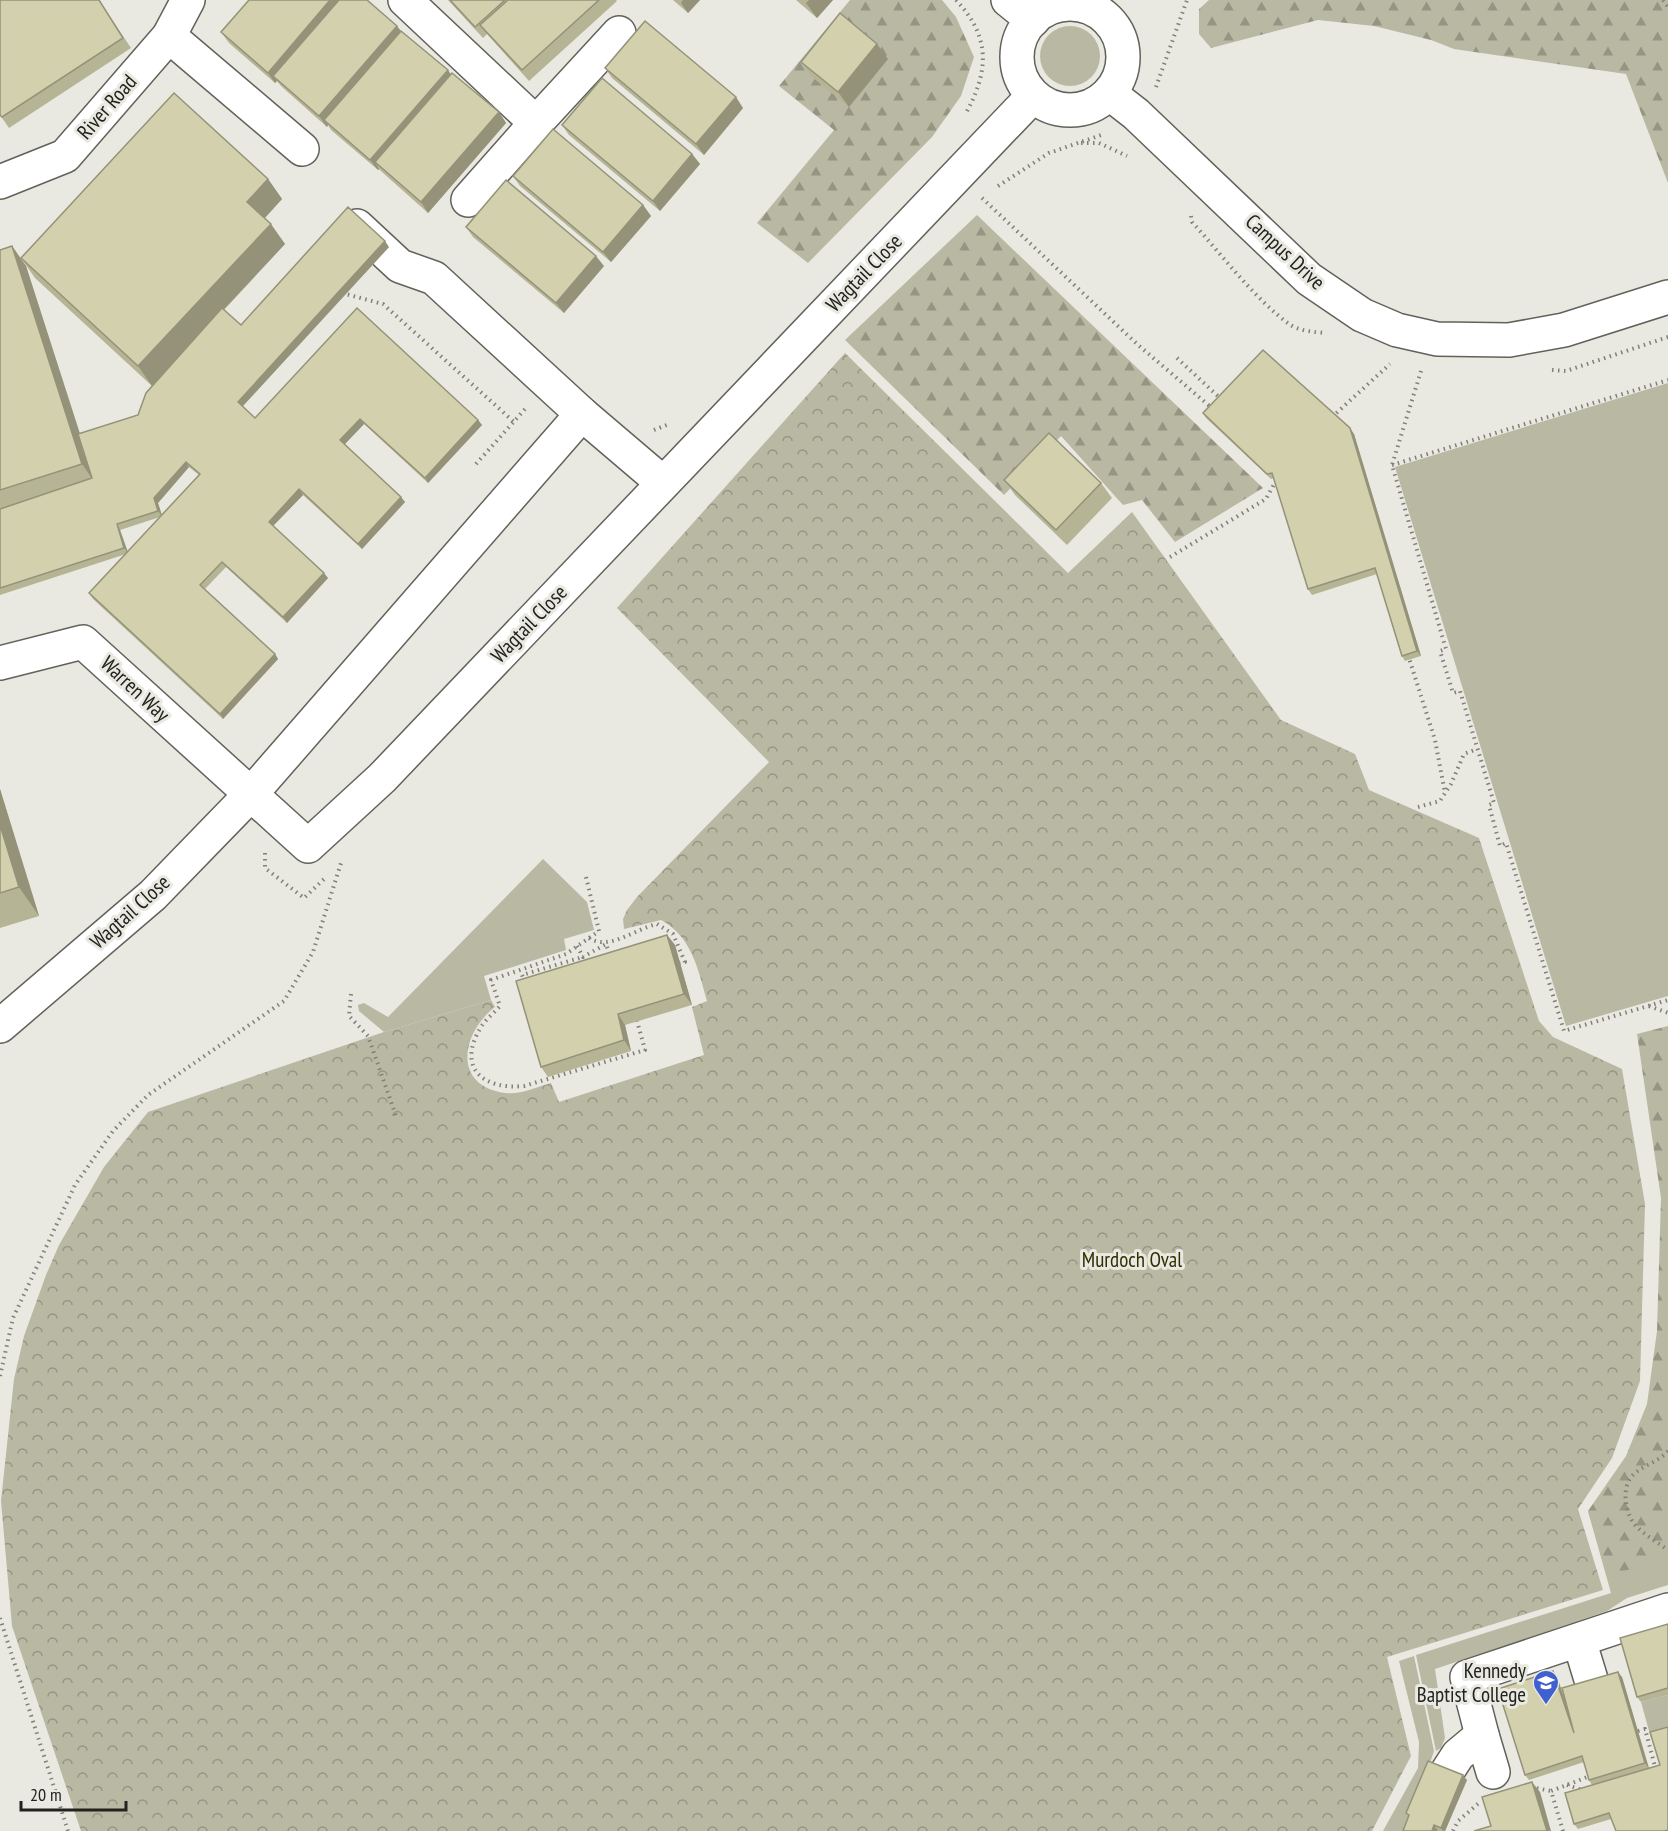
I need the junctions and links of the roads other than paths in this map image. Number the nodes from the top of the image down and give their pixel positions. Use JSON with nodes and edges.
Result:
{"nodes":[{"id":1,"x":188,"y":0,"type":"edge"},
{"id":2,"x":405,"y":0,"type":"edge"},
{"id":3,"x":1113,"y":9,"type":"edge"},
{"id":4,"x":1020,"y":10,"type":"edge"},
{"id":5,"x":619,"y":33,"type":"dead end"},
{"id":6,"x":169,"y":36,"type":"junction"},
{"id":7,"x":1109,"y":93,"type":"junction"},
{"id":8,"x":1033,"y":96,"type":"junction"},
{"id":9,"x":536,"y":123,"type":"junction"},
{"id":10,"x":302,"y":149,"type":"dead end"},
{"id":11,"x":0,"y":182,"type":"edge"},
{"id":12,"x":468,"y":200,"type":"dead end"},
{"id":13,"x":357,"y":226,"type":"edge"},
{"id":14,"x":1668,"y":297,"type":"edge"},
{"id":15,"x":582,"y":414,"type":"junction"},
{"id":16,"x":663,"y":483,"type":"junction"},
{"id":17,"x":0,"y":663,"type":"edge"},
{"id":18,"x":250,"y":795,"type":"junction"},
{"id":19,"x":0,"y":1026,"type":"edge"},
{"id":20,"x":1668,"y":1610,"type":"edge"},
{"id":21,"x":1579,"y":1640,"type":"junction"},
{"id":22,"x":1593,"y":1686,"type":"edge"},
{"id":23,"x":1482,"y":1735,"type":"junction"},
{"id":24,"x":1447,"y":1772,"type":"edge"},
{"id":25,"x":1493,"y":1772,"type":"dead end"}],
"edges":[{"from":1,"to":6,"type":"street","name":"River Road"},
{"from":2,"to":9,"type":"street"},
{"from":3,"to":4,"type":"street"},
{"from":3,"to":7,"type":"street"},
{"from":4,"to":8,"type":"street"},
{"from":5,"to":9,"type":"street"},
{"from":6,"to":10,"type":"street"},
{"from":6,"to":11,"type":"street","name":"River Road"},
{"from":7,"to":8,"type":"street"},
{"from":7,"to":14,"type":"street","name":"Campus Drive"},
{"from":8,"to":16,"type":"street","name":"Wagtail Close"},
{"from":9,"to":12,"type":"street"},
{"from":13,"to":15,"type":"street"},
{"from":15,"to":16,"type":"street"},
{"from":15,"to":18,"type":"street"},
{"from":16,"to":18,"type":"street","name":"Wagtail Close"},
{"from":17,"to":18,"type":"street","name":"Warren Way"},
{"from":18,"to":19,"type":"street","name":"Wagtail Close"},
{"from":20,"to":21,"type":"street"},
{"from":21,"to":22,"type":"street"},
{"from":21,"to":23,"type":"street"},
{"from":23,"to":24,"type":"street"},
{"from":23,"to":25,"type":"street"}]}
